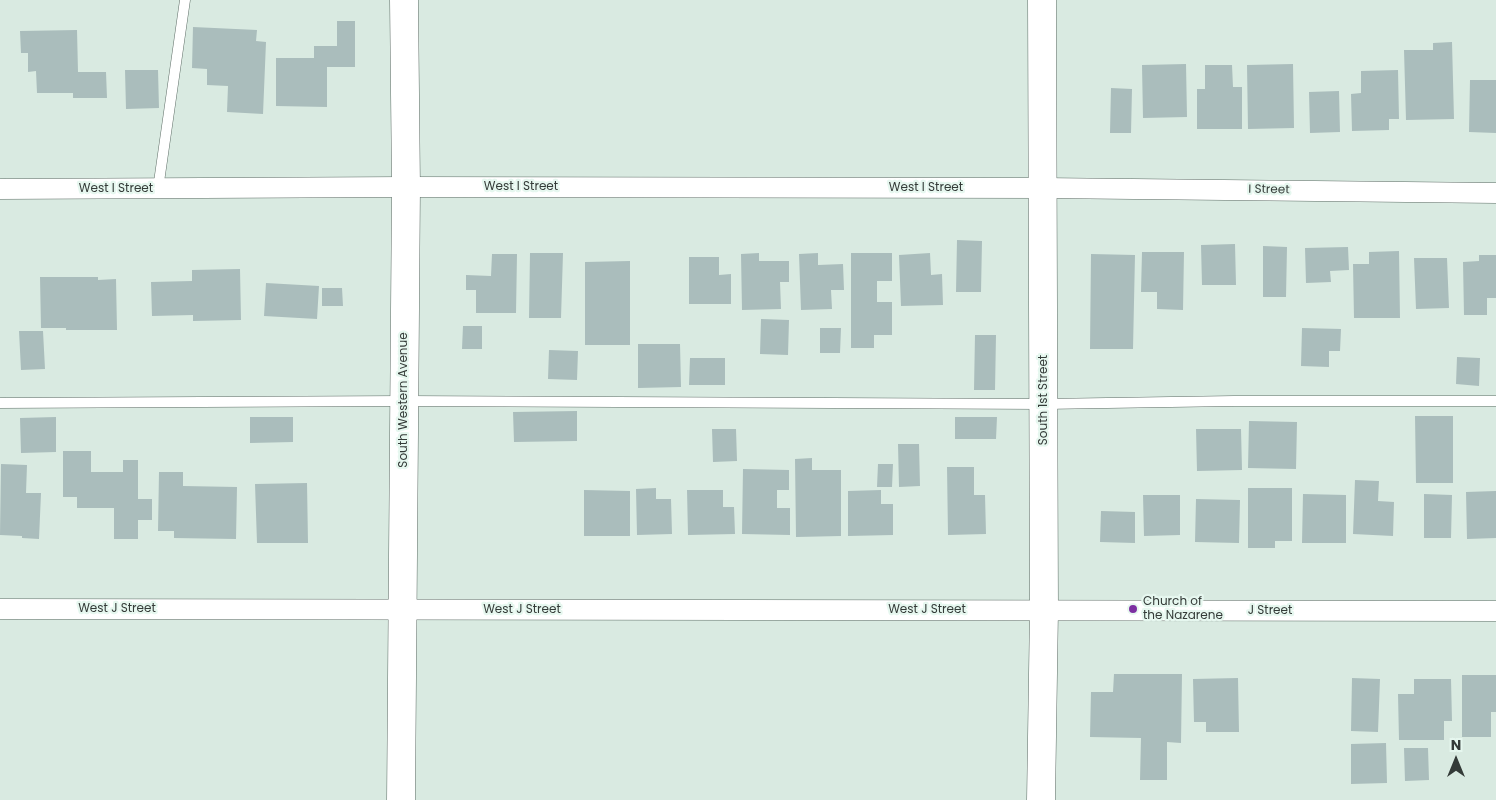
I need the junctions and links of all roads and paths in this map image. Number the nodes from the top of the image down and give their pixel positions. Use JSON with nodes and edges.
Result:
{"nodes":[{"id":1,"x":185,"y":0,"type":"edge"},
{"id":2,"x":404,"y":0,"type":"edge"},
{"id":3,"x":1042,"y":0,"type":"edge"},
{"id":4,"x":0,"y":174,"type":"edge"},
{"id":5,"x":406,"y":187,"type":"junction"},
{"id":6,"x":1043,"y":188,"type":"junction"},
{"id":7,"x":0,"y":189,"type":"edge"},
{"id":8,"x":28,"y":189,"type":"junction"},
{"id":9,"x":158,"y":189,"type":"junction"},
{"id":10,"x":1496,"y":193,"type":"edge"},
{"id":11,"x":404,"y":401,"type":"junction"},
{"id":12,"x":1496,"y":401,"type":"edge"},
{"id":13,"x":0,"y":403,"type":"edge"},
{"id":14,"x":1044,"y":404,"type":"junction"},
{"id":15,"x":0,"y":609,"type":"edge"},
{"id":16,"x":402,"y":610,"type":"junction"},
{"id":17,"x":1044,"y":610,"type":"junction"},
{"id":18,"x":1496,"y":611,"type":"edge"},
{"id":19,"x":400,"y":800,"type":"edge"},
{"id":20,"x":1041,"y":800,"type":"edge"}],
"edges":[{"from":1,"to":9,"type":"lane"},
{"from":2,"to":5,"type":"main road","name":"South Western Avenue"},
{"from":3,"to":6,"type":"main road","name":"South 1st Street"},
{"from":4,"to":8,"type":"street"},
{"from":5,"to":6,"type":"street","name":"West I Street"},
{"from":5,"to":9,"type":"street","name":"West I Street"},
{"from":5,"to":11,"type":"main road","name":"South Western Avenue"},
{"from":6,"to":10,"type":"street","name":"I Street"},
{"from":6,"to":14,"type":"main road","name":"South 1st Street"},
{"from":7,"to":8,"type":"street","name":"West I Street"},
{"from":8,"to":9,"type":"street","name":"West I Street"},
{"from":11,"to":13,"type":"lane"},
{"from":11,"to":14,"type":"lane"},
{"from":11,"to":16,"type":"main road","name":"South Western Avenue"},
{"from":12,"to":14,"type":"lane"},
{"from":14,"to":17,"type":"main road","name":"South 1st Street"},
{"from":15,"to":16,"type":"street","name":"West J Street"},
{"from":16,"to":17,"type":"street","name":"West J Street"},
{"from":16,"to":19,"type":"main road","name":"South Western Avenue"},
{"from":17,"to":18,"type":"street","name":"J Street"},
{"from":17,"to":20,"type":"main road","name":"South 1st Street"}]}
